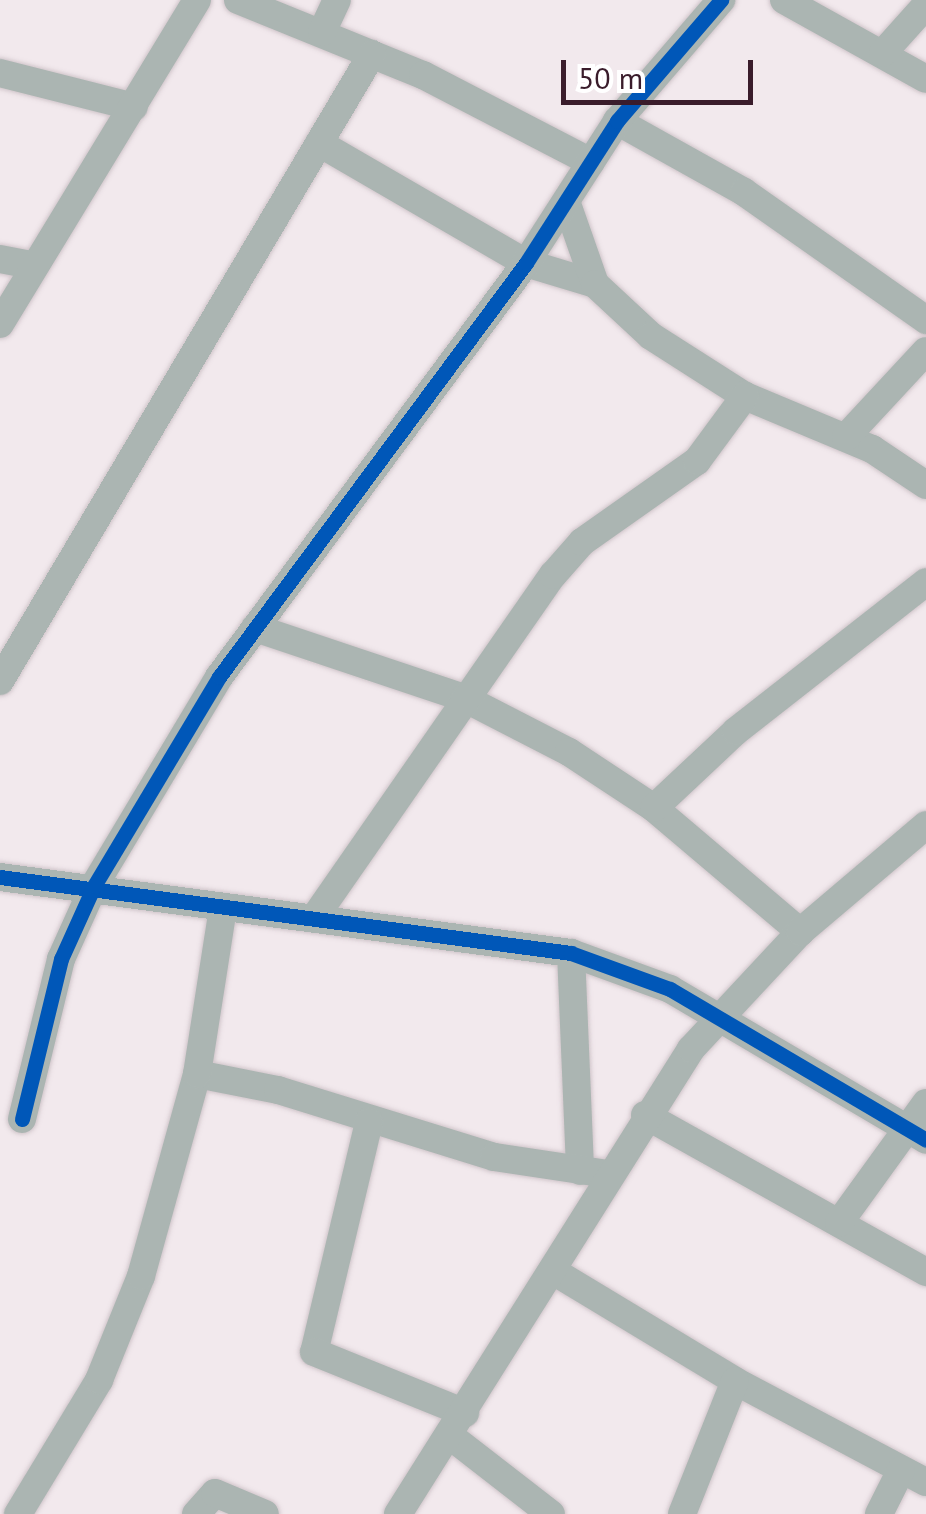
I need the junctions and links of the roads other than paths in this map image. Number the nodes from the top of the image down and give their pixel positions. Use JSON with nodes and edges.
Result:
{"nodes":[{"id":1,"x":197,"y":0,"type":"edge"},
{"id":2,"x":238,"y":0,"type":"edge"},
{"id":3,"x":337,"y":0,"type":"edge"},
{"id":4,"x":721,"y":0,"type":"edge"},
{"id":5,"x":784,"y":0,"type":"edge"},
{"id":6,"x":926,"y":5,"type":"edge"},
{"id":7,"x":322,"y":32,"type":"junction"},
{"id":8,"x":883,"y":53,"type":"junction"},
{"id":9,"x":372,"y":54,"type":"junction"},
{"id":10,"x":0,"y":73,"type":"edge"},
{"id":11,"x":926,"y":79,"type":"edge"},
{"id":12,"x":134,"y":107,"type":"junction"},
{"id":13,"x":618,"y":121,"type":"junction"},
{"id":14,"x":319,"y":143,"type":"junction"},
{"id":15,"x":592,"y":162,"type":"junction"},
{"id":16,"x":567,"y":204,"type":"junction"},
{"id":17,"x":0,"y":259,"type":"edge"},
{"id":18,"x":526,"y":263,"type":"junction"},
{"id":19,"x":32,"y":265,"type":"junction"},
{"id":20,"x":595,"y":284,"type":"junction"},
{"id":21,"x":926,"y":320,"type":"edge"},
{"id":22,"x":0,"y":324,"type":"edge"},
{"id":23,"x":926,"y":351,"type":"edge"},
{"id":24,"x":745,"y":396,"type":"junction"},
{"id":25,"x":846,"y":438,"type":"junction"},
{"id":26,"x":926,"y":485,"type":"edge"},
{"id":27,"x":926,"y":582,"type":"edge"},
{"id":28,"x":255,"y":628,"type":"junction"},
{"id":29,"x":0,"y":680,"type":"edge"},
{"id":30,"x":464,"y":698,"type":"junction"},
{"id":31,"x":654,"y":808,"type":"junction"},
{"id":32,"x":926,"y":825,"type":"edge"},
{"id":33,"x":0,"y":877,"type":"edge"},
{"id":34,"x":94,"y":886,"type":"junction"},
{"id":35,"x":223,"y":908,"type":"junction"},
{"id":36,"x":317,"y":914,"type":"junction"},
{"id":37,"x":800,"y":932,"type":"junction"},
{"id":38,"x":571,"y":953,"type":"junction"},
{"id":39,"x":719,"y":1018,"type":"junction"},
{"id":40,"x":197,"y":1074,"type":"junction"},
{"id":41,"x":926,"y":1104,"type":"edge"},
{"id":42,"x":644,"y":1116,"type":"junction"},
{"id":43,"x":22,"y":1119,"type":"dead end"},
{"id":44,"x":369,"y":1122,"type":"junction"},
{"id":45,"x":916,"y":1133,"type":"edge"},
{"id":46,"x":594,"y":1172,"type":"junction"},
{"id":47,"x":839,"y":1223,"type":"junction"},
{"id":48,"x":554,"y":1271,"type":"junction"},
{"id":49,"x":926,"y":1272,"type":"edge"},
{"id":50,"x":735,"y":1382,"type":"junction"},
{"id":51,"x":457,"y":1424,"type":"junction"},
{"id":52,"x":914,"y":1476,"type":"edge"},
{"id":53,"x":18,"y":1514,"type":"edge"},
{"id":54,"x":196,"y":1514,"type":"edge"},
{"id":55,"x":265,"y":1514,"type":"edge"},
{"id":56,"x":398,"y":1514,"type":"edge"},
{"id":57,"x":551,"y":1514,"type":"edge"},
{"id":58,"x":682,"y":1514,"type":"edge"},
{"id":59,"x":879,"y":1514,"type":"edge"}],
"edges":[{"from":1,"to":12,"type":"street"},
{"from":2,"to":7,"type":"street"},
{"from":3,"to":7,"type":"street"},
{"from":4,"to":13,"type":"street"},
{"from":5,"to":8,"type":"street"},
{"from":6,"to":8,"type":"street"},
{"from":7,"to":9,"type":"street"},
{"from":8,"to":11,"type":"street"},
{"from":9,"to":14,"type":"street"},
{"from":9,"to":15,"type":"street"},
{"from":10,"to":12,"type":"street"},
{"from":12,"to":19,"type":"street"},
{"from":13,"to":15,"type":"street"},
{"from":13,"to":21,"type":"street"},
{"from":14,"to":18,"type":"street"},
{"from":14,"to":29,"type":"street"},
{"from":15,"to":16,"type":"street"},
{"from":16,"to":18,"type":"street"},
{"from":16,"to":20,"type":"street"},
{"from":17,"to":19,"type":"street"},
{"from":18,"to":20,"type":"street"},
{"from":18,"to":28,"type":"street"},
{"from":19,"to":22,"type":"street"},
{"from":20,"to":24,"type":"street"},
{"from":23,"to":25,"type":"street"},
{"from":24,"to":25,"type":"street"},
{"from":24,"to":30,"type":"street"},
{"from":25,"to":26,"type":"street"},
{"from":27,"to":31,"type":"street"},
{"from":28,"to":30,"type":"street"},
{"from":28,"to":34,"type":"street"},
{"from":30,"to":31,"type":"street"},
{"from":30,"to":36,"type":"street"},
{"from":31,"to":37,"type":"street"},
{"from":32,"to":37,"type":"street"},
{"from":33,"to":34,"type":"street"},
{"from":34,"to":35,"type":"street"},
{"from":34,"to":43,"type":"street"},
{"from":35,"to":36,"type":"street"},
{"from":35,"to":40,"type":"street"},
{"from":36,"to":38,"type":"street"},
{"from":37,"to":39,"type":"street"},
{"from":38,"to":39,"type":"street"},
{"from":38,"to":46,"type":"street"},
{"from":39,"to":42,"type":"street"},
{"from":39,"to":45,"type":"street"},
{"from":40,"to":44,"type":"street"},
{"from":40,"to":53,"type":"street"},
{"from":41,"to":45,"type":"street"},
{"from":42,"to":46,"type":"street"},
{"from":42,"to":47,"type":"street"},
{"from":44,"to":46,"type":"street"},
{"from":44,"to":51,"type":"street"},
{"from":45,"to":47,"type":"street"},
{"from":46,"to":48,"type":"street"},
{"from":47,"to":49,"type":"street"},
{"from":48,"to":50,"type":"street"},
{"from":48,"to":51,"type":"street"},
{"from":50,"to":52,"type":"street"},
{"from":50,"to":58,"type":"street"},
{"from":51,"to":56,"type":"street"},
{"from":51,"to":57,"type":"street"},
{"from":52,"to":59,"type":"street"},
{"from":54,"to":55,"type":"street"}]}
